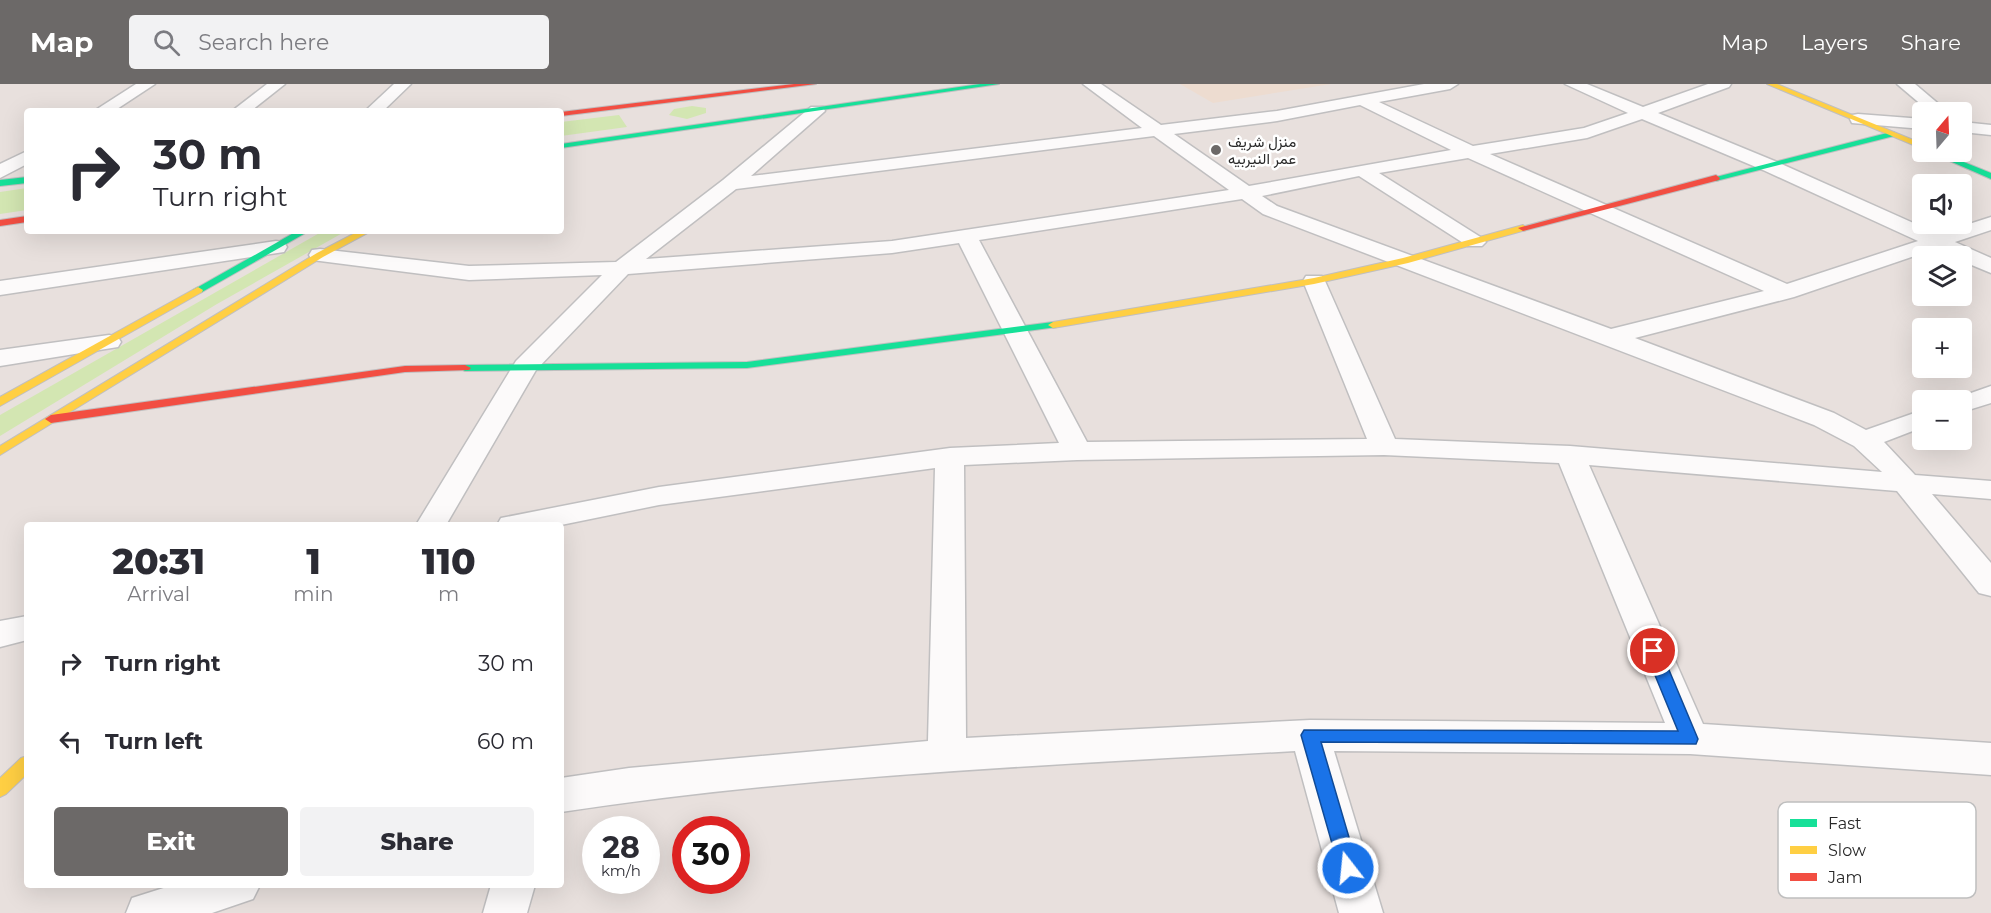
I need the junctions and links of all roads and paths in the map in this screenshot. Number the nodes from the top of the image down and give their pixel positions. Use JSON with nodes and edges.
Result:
{"nodes":[{"id":1,"x":147,"y":84,"type":"edge"},
{"id":2,"x":277,"y":84,"type":"edge"},
{"id":3,"x":402,"y":84,"type":"edge"},
{"id":4,"x":710,"y":84,"type":"edge"},
{"id":5,"x":812,"y":84,"type":"edge"},
{"id":6,"x":995,"y":84,"type":"edge"},
{"id":7,"x":1091,"y":84,"type":"edge"},
{"id":8,"x":1450,"y":84,"type":"edge"},
{"id":9,"x":1573,"y":84,"type":"edge"},
{"id":10,"x":1724,"y":84,"type":"edge"},
{"id":11,"x":1771,"y":84,"type":"edge"},
{"id":12,"x":1901,"y":85,"type":"edge"},
{"id":13,"x":762,"y":87,"type":"edge"},
{"id":14,"x":685,"y":99,"type":"junction"},
{"id":15,"x":1362,"y":100,"type":"junction"},
{"id":16,"x":1926,"y":102,"type":"edge"},
{"id":17,"x":107,"y":108,"type":"edge"},
{"id":18,"x":244,"y":108,"type":"edge"},
{"id":19,"x":376,"y":108,"type":"edge"},
{"id":20,"x":817,"y":111,"type":"junction"},
{"id":21,"x":564,"y":114,"type":"edge"},
{"id":22,"x":1643,"y":114,"type":"junction"},
{"id":23,"x":1858,"y":119,"type":"junction"},
{"id":24,"x":740,"y":120,"type":"junction"},
{"id":25,"x":1912,"y":123,"type":"edge"},
{"id":26,"x":711,"y":124,"type":"junction"},
{"id":27,"x":1972,"y":128,"type":"edge"},
{"id":28,"x":1991,"y":130,"type":"edge"},
{"id":29,"x":1158,"y":131,"type":"junction"},
{"id":30,"x":640,"y":133,"type":"junction"},
{"id":31,"x":1891,"y":134,"type":"junction"},
{"id":32,"x":788,"y":135,"type":"junction"},
{"id":33,"x":1912,"y":143,"type":"edge"},
{"id":34,"x":564,"y":146,"type":"edge"},
{"id":35,"x":24,"y":150,"type":"edge"},
{"id":36,"x":0,"y":151,"type":"edge"},
{"id":37,"x":1472,"y":153,"type":"junction"},
{"id":38,"x":24,"y":158,"type":"edge"},
{"id":39,"x":1957,"y":162,"type":"edge"},
{"id":40,"x":1770,"y":166,"type":"junction"},
{"id":41,"x":1362,"y":170,"type":"junction"},
{"id":42,"x":0,"y":172,"type":"edge"},
{"id":43,"x":1991,"y":176,"type":"edge"},
{"id":44,"x":24,"y":180,"type":"edge"},
{"id":45,"x":0,"y":183,"type":"edge"},
{"id":46,"x":730,"y":184,"type":"junction"},
{"id":47,"x":1246,"y":193,"type":"junction"},
{"id":48,"x":1597,"y":208,"type":"junction"},
{"id":49,"x":24,"y":219,"type":"edge"},
{"id":50,"x":0,"y":223,"type":"edge"},
{"id":51,"x":1991,"y":223,"type":"edge"},
{"id":52,"x":299,"y":234,"type":"edge"},
{"id":53,"x":360,"y":234,"type":"edge"},
{"id":54,"x":966,"y":236,"type":"junction"},
{"id":55,"x":1475,"y":242,"type":"junction"},
{"id":56,"x":1935,"y":243,"type":"junction"},
{"id":57,"x":276,"y":247,"type":"junction"},
{"id":58,"x":320,"y":255,"type":"junction"},
{"id":59,"x":1405,"y":261,"type":"junction"},
{"id":60,"x":1991,"y":266,"type":"edge"},
{"id":61,"x":622,"y":268,"type":"junction"},
{"id":62,"x":1314,"y":281,"type":"junction"},
{"id":63,"x":0,"y":288,"type":"edge"},
{"id":64,"x":1786,"y":292,"type":"junction"},
{"id":65,"x":1014,"y":332,"type":"junction"},
{"id":66,"x":1608,"y":337,"type":"junction"},
{"id":67,"x":109,"y":342,"type":"junction"},
{"id":68,"x":0,"y":358,"type":"edge"},
{"id":69,"x":525,"y":366,"type":"junction"},
{"id":70,"x":1991,"y":394,"type":"edge"},
{"id":71,"x":1972,"y":401,"type":"edge"},
{"id":72,"x":0,"y":402,"type":"edge"},
{"id":73,"x":51,"y":419,"type":"junction"},
{"id":74,"x":1912,"y":422,"type":"edge"},
{"id":75,"x":1864,"y":440,"type":"junction"},
{"id":76,"x":1383,"y":447,"type":"junction"},
{"id":77,"x":0,"y":451,"type":"edge"},
{"id":78,"x":1077,"y":451,"type":"junction"},
{"id":79,"x":1570,"y":455,"type":"junction"},
{"id":80,"x":950,"y":457,"type":"junction"},
{"id":81,"x":1906,"y":482,"type":"junction"},
{"id":82,"x":1991,"y":490,"type":"edge"},
{"id":83,"x":433,"y":522,"type":"edge"},
{"id":84,"x":527,"y":522,"type":"edge"},
{"id":85,"x":1991,"y":585,"type":"edge"},
{"id":86,"x":24,"y":629,"type":"edge"},
{"id":87,"x":0,"y":634,"type":"edge"},
{"id":88,"x":1310,"y":735,"type":"junction"},
{"id":89,"x":1690,"y":739,"type":"junction"},
{"id":90,"x":947,"y":755,"type":"junction"},
{"id":91,"x":1991,"y":759,"type":"edge"},
{"id":92,"x":24,"y":766,"type":"edge"},
{"id":93,"x":0,"y":789,"type":"edge"},
{"id":94,"x":564,"y":795,"type":"edge"},
{"id":95,"x":228,"y":888,"type":"edge"},
{"id":96,"x":512,"y":888,"type":"edge"},
{"id":97,"x":148,"y":913,"type":"edge"},
{"id":98,"x":505,"y":913,"type":"edge"},
{"id":99,"x":1361,"y":913,"type":"edge"}],
"edges":[{"from":1,"to":17,"type":"street"},
{"from":2,"to":18,"type":"street"},
{"from":3,"to":19,"type":"street"},
{"from":4,"to":14,"type":"main road"},
{"from":5,"to":13,"type":"main road"},
{"from":6,"to":20,"type":"main road"},
{"from":7,"to":29,"type":"street"},
{"from":8,"to":15,"type":"street"},
{"from":9,"to":22,"type":"street"},
{"from":10,"to":22,"type":"street"},
{"from":11,"to":23,"type":"main road"},
{"from":12,"to":16,"type":"street"},
{"from":13,"to":14,"type":"main road"},
{"from":13,"to":26,"type":"main road"},
{"from":14,"to":21,"type":"main road"},
{"from":14,"to":30,"type":"main road"},
{"from":15,"to":29,"type":"street"},
{"from":15,"to":37,"type":"street"},
{"from":20,"to":24,"type":"main road"},
{"from":20,"to":32,"type":"street"},
{"from":22,"to":37,"type":"street"},
{"from":22,"to":40,"type":"street"},
{"from":23,"to":25,"type":"street"},
{"from":23,"to":31,"type":"main road"},
{"from":24,"to":26,"type":"main road"},
{"from":24,"to":32,"type":"main road"},
{"from":26,"to":30,"type":"main road"},
{"from":27,"to":28,"type":"street"},
{"from":29,"to":46,"type":"street"},
{"from":29,"to":47,"type":"street"},
{"from":30,"to":34,"type":"main road"},
{"from":31,"to":33,"type":"main road"},
{"from":31,"to":40,"type":"main road"},
{"from":32,"to":46,"type":"street"},
{"from":35,"to":36,"type":"street"},
{"from":37,"to":41,"type":"street"},
{"from":37,"to":48,"type":"street"},
{"from":38,"to":42,"type":"street"},
{"from":39,"to":43,"type":"main road"},
{"from":40,"to":48,"type":"main road"},
{"from":40,"to":56,"type":"street"},
{"from":41,"to":47,"type":"street"},
{"from":41,"to":55,"type":"street"},
{"from":44,"to":45,"type":"main road"},
{"from":46,"to":61,"type":"street"},
{"from":47,"to":54,"type":"street"},
{"from":47,"to":59,"type":"street"},
{"from":48,"to":55,"type":"main road"},
{"from":48,"to":64,"type":"street"},
{"from":49,"to":50,"type":"main road"},
{"from":51,"to":56,"type":"street"},
{"from":52,"to":57,"type":"main road"},
{"from":53,"to":58,"type":"main road"},
{"from":54,"to":61,"type":"street"},
{"from":54,"to":65,"type":"street"},
{"from":55,"to":59,"type":"main road"},
{"from":56,"to":60,"type":"street"},
{"from":56,"to":64,"type":"street"},
{"from":57,"to":63,"type":"street"},
{"from":57,"to":67,"type":"main road"},
{"from":58,"to":61,"type":"street"},
{"from":58,"to":73,"type":"main road"},
{"from":59,"to":62,"type":"main road"},
{"from":59,"to":66,"type":"street"},
{"from":61,"to":69,"type":"street"},
{"from":62,"to":65,"type":"main road"},
{"from":62,"to":76,"type":"street"},
{"from":64,"to":66,"type":"street"},
{"from":65,"to":69,"type":"main road"},
{"from":65,"to":78,"type":"street"},
{"from":66,"to":75,"type":"street"},
{"from":67,"to":68,"type":"street"},
{"from":67,"to":72,"type":"main road"},
{"from":69,"to":73,"type":"main road"},
{"from":69,"to":83,"type":"street"},
{"from":70,"to":71,"type":"street"},
{"from":73,"to":77,"type":"main road"},
{"from":74,"to":75,"type":"street"},
{"from":75,"to":81,"type":"street"},
{"from":76,"to":78,"type":"street"},
{"from":76,"to":79,"type":"street"},
{"from":78,"to":80,"type":"street"},
{"from":79,"to":81,"type":"street"},
{"from":79,"to":89,"type":"street"},
{"from":80,"to":84,"type":"street"},
{"from":80,"to":90,"type":"street"},
{"from":81,"to":82,"type":"street"},
{"from":81,"to":85,"type":"street"},
{"from":86,"to":87,"type":"street"},
{"from":88,"to":89,"type":"street"},
{"from":88,"to":90,"type":"street"},
{"from":88,"to":99,"type":"street"},
{"from":89,"to":91,"type":"street"},
{"from":90,"to":94,"type":"street"},
{"from":92,"to":93,"type":"main road"},
{"from":95,"to":97,"type":"street"},
{"from":96,"to":98,"type":"street"}]}
